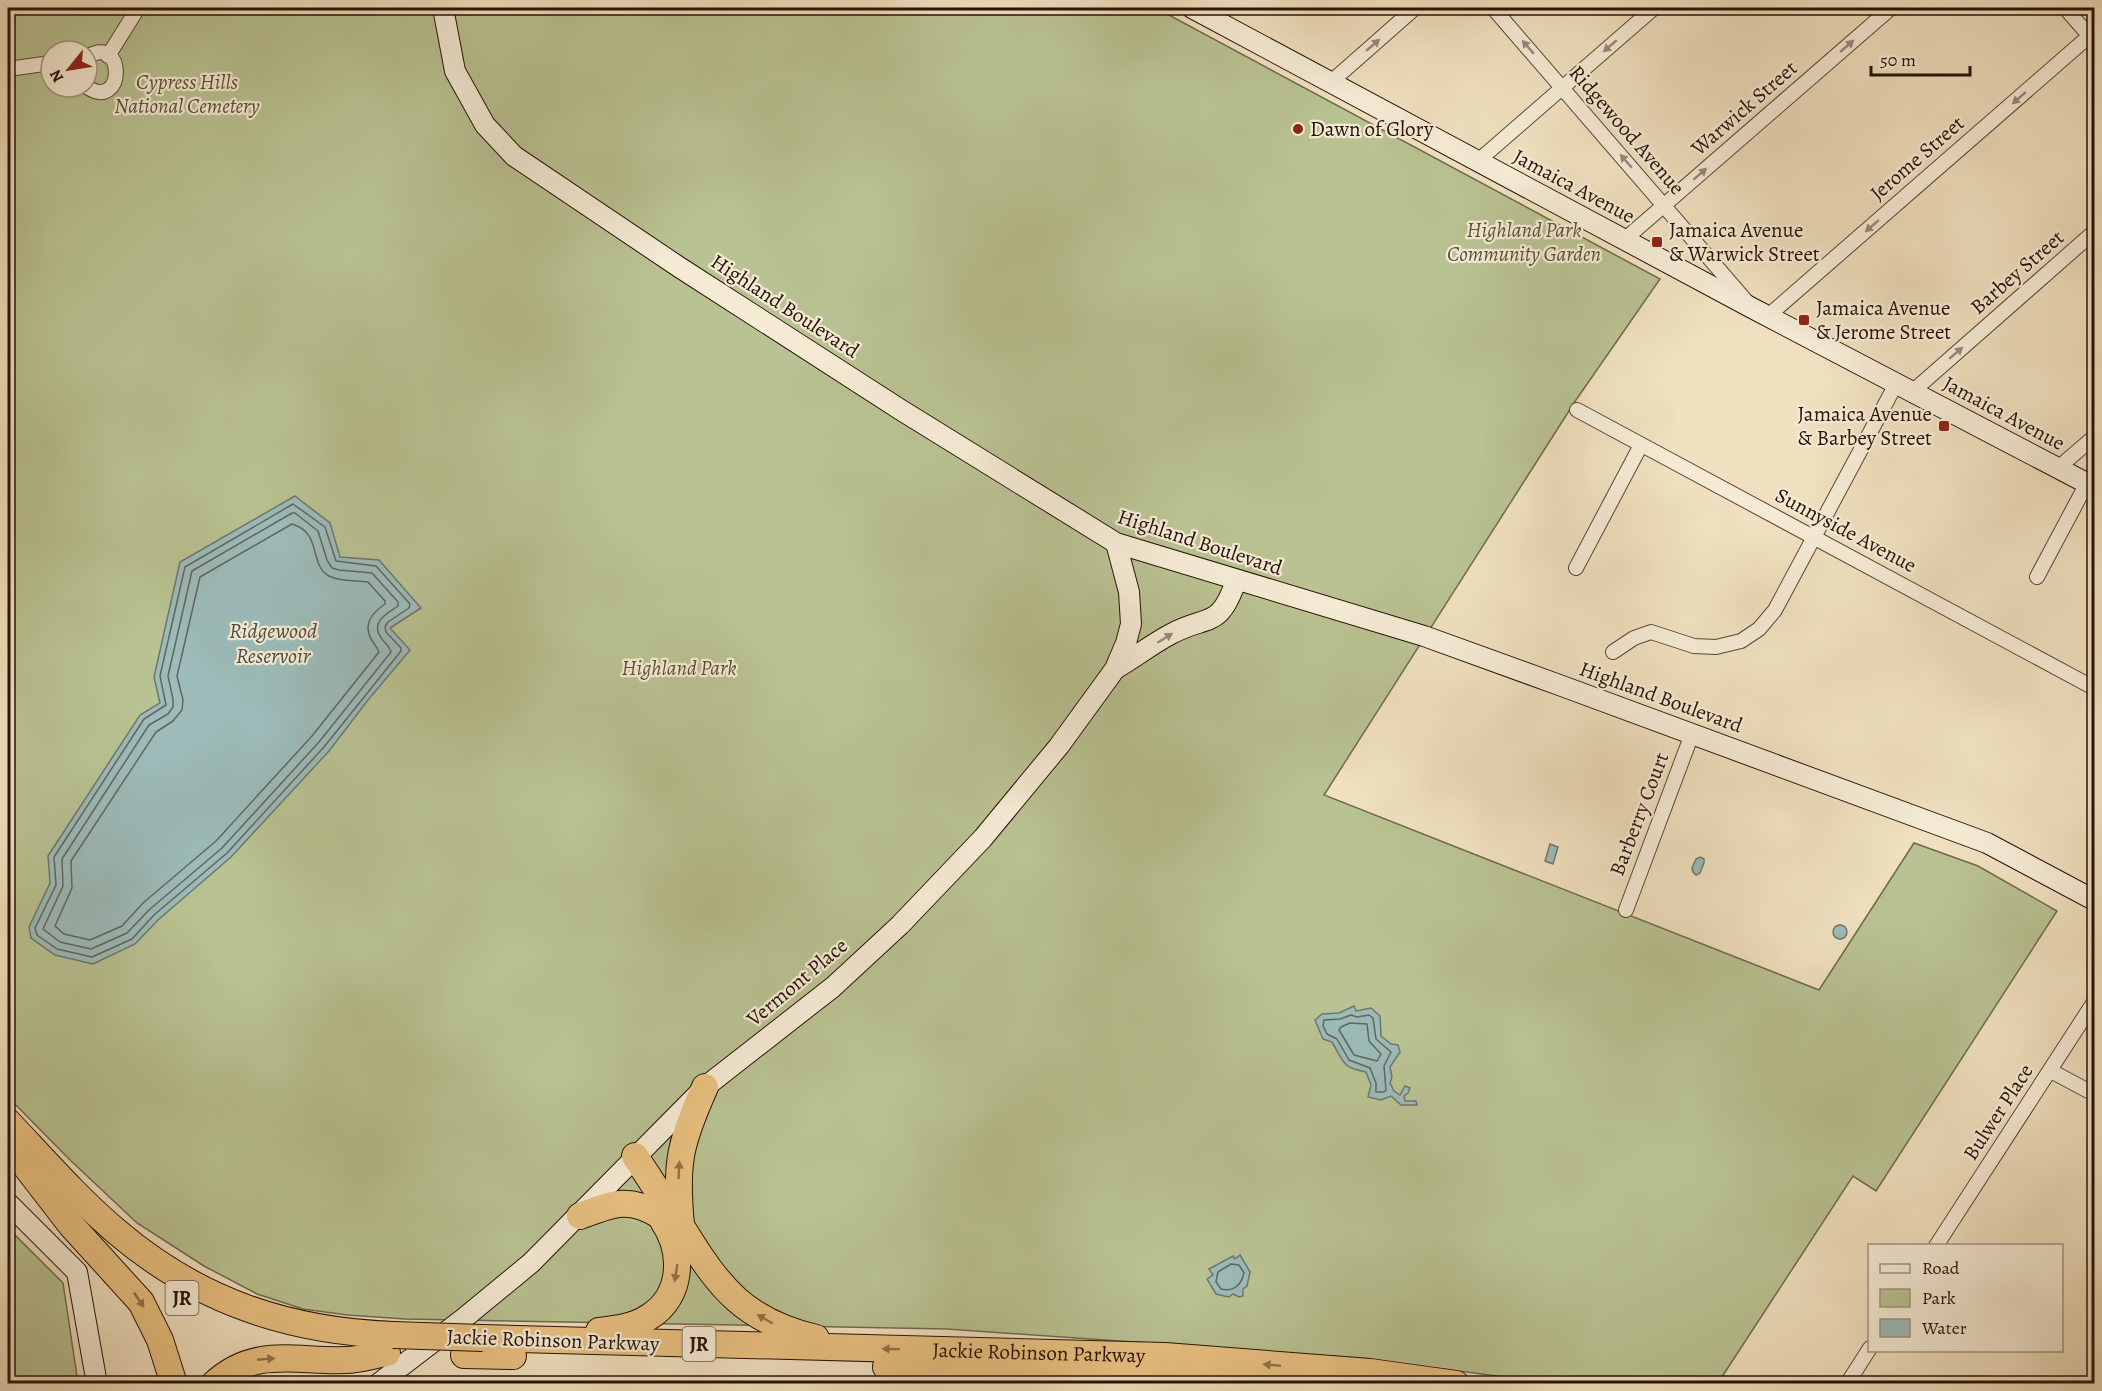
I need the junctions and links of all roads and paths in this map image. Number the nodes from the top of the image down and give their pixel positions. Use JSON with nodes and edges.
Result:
{"nodes":[{"id":1,"x":138,"y":8,"type":"edge"},
{"id":2,"x":443,"y":8,"type":"edge"},
{"id":3,"x":1192,"y":8,"type":"edge"},
{"id":4,"x":1415,"y":8,"type":"edge"},
{"id":5,"x":1493,"y":8,"type":"edge"},
{"id":6,"x":1654,"y":8,"type":"edge"},
{"id":7,"x":1891,"y":8,"type":"edge"},
{"id":8,"x":2065,"y":8,"type":"edge"},
{"id":9,"x":2093,"y":36,"type":"edge"},
{"id":10,"x":99,"y":54,"type":"edge"},
{"id":11,"x":108,"y":56,"type":"junction"},
{"id":12,"x":39,"y":65,"type":"edge"},
{"id":13,"x":8,"y":69,"type":"edge"},
{"id":14,"x":1330,"y":82,"type":"junction"},
{"id":15,"x":1562,"y":87,"type":"junction"},
{"id":16,"x":99,"y":91,"type":"edge"},
{"id":17,"x":1478,"y":161,"type":"junction"},
{"id":18,"x":1665,"y":205,"type":"junction"},
{"id":19,"x":2094,"y":232,"type":"edge"},
{"id":20,"x":1624,"y":240,"type":"junction"},
{"id":21,"x":1760,"y":312,"type":"junction"},
{"id":22,"x":1904,"y":388,"type":"junction"},
{"id":23,"x":1577,"y":410,"type":"dead end"},
{"id":24,"x":2094,"y":437,"type":"edge"},
{"id":25,"x":1641,"y":445,"type":"junction"},
{"id":26,"x":2058,"y":468,"type":"junction"},
{"id":27,"x":2091,"y":485,"type":"edge"},
{"id":28,"x":1814,"y":537,"type":"junction"},
{"id":29,"x":1116,"y":543,"type":"junction"},
{"id":30,"x":1576,"y":568,"type":"dead end"},
{"id":31,"x":2037,"y":577,"type":"dead end"},
{"id":32,"x":1236,"y":581,"type":"junction"},
{"id":33,"x":1613,"y":652,"type":"dead end"},
{"id":34,"x":1115,"y":669,"type":"junction"},
{"id":35,"x":2094,"y":688,"type":"edge"},
{"id":36,"x":1692,"y":734,"type":"junction"},
{"id":37,"x":2094,"y":900,"type":"edge"},
{"id":38,"x":1626,"y":910,"type":"dead end"},
{"id":39,"x":2094,"y":1002,"type":"edge"},
{"id":40,"x":2051,"y":1071,"type":"junction"},
{"id":41,"x":705,"y":1087,"type":"junction"},
{"id":42,"x":2094,"y":1094,"type":"edge"},
{"id":43,"x":8,"y":1122,"type":"edge"},
{"id":44,"x":14,"y":1152,"type":"edge"},
{"id":45,"x":631,"y":1161,"type":"junction"},
{"id":46,"x":8,"y":1203,"type":"edge"},
{"id":47,"x":659,"y":1215,"type":"junction"},
{"id":48,"x":580,"y":1216,"type":"junction"},
{"id":49,"x":682,"y":1228,"type":"junction"},
{"id":50,"x":1937,"y":1244,"type":"edge"},
{"id":51,"x":537,"y":1340,"type":"junction"},
{"id":52,"x":390,"y":1344,"type":"junction"},
{"id":53,"x":861,"y":1349,"type":"junction"},
{"id":54,"x":1868,"y":1350,"type":"edge"},
{"id":55,"x":97,"y":1383,"type":"edge"},
{"id":56,"x":174,"y":1383,"type":"edge"},
{"id":57,"x":214,"y":1383,"type":"edge"},
{"id":58,"x":378,"y":1383,"type":"edge"},
{"id":59,"x":1275,"y":1383,"type":"edge"},
{"id":60,"x":1456,"y":1383,"type":"edge"},
{"id":61,"x":1847,"y":1383,"type":"edge"}],
"edges":[{"from":1,"to":11,"type":"street"},
{"from":2,"to":29,"type":"main road","name":"Highland Boulevard"},
{"from":3,"to":14,"type":"main road","name":"Jamaica Avenue"},
{"from":14,"to":4,"type":"street","one_way":true},
{"from":15,"to":5,"type":"street","name":"Ridgewood Avenue","one_way":true},
{"from":6,"to":15,"type":"street","one_way":true},
{"from":18,"to":7,"type":"street","name":"Warwick Street","one_way":true},
{"from":8,"to":9,"type":"street"},
{"from":9,"to":21,"type":"street","name":"Jerome Street","one_way":true},
{"from":10,"to":11,"type":"street"},
{"from":11,"to":16,"type":"street"},
{"from":12,"to":13,"type":"street"},
{"from":14,"to":17,"type":"main road","name":"Jamaica Avenue"},
{"from":15,"to":17,"type":"street"},
{"from":18,"to":15,"type":"street","name":"Ridgewood Avenue","one_way":true},
{"from":17,"to":20,"type":"main road","name":"Jamaica Avenue"},
{"from":18,"to":20,"type":"street","name":"Warwick Street"},
{"from":18,"to":21,"type":"street","name":"Ridgewood Avenue"},
{"from":22,"to":19,"type":"street","name":"Barbey Street","one_way":true},
{"from":20,"to":21,"type":"main road","name":"Jamaica Avenue"},
{"from":21,"to":22,"type":"main road","name":"Jamaica Avenue"},
{"from":22,"to":26,"type":"main road","name":"Jamaica Avenue"},
{"from":22,"to":28,"type":"street","name":"Barbey Street"},
{"from":23,"to":25,"type":"street","name":"Sunnyside Avenue"},
{"from":24,"to":26,"type":"street"},
{"from":25,"to":28,"type":"street","name":"Sunnyside Avenue"},
{"from":25,"to":30,"type":"street"},
{"from":26,"to":27,"type":"main road","name":"Jamaica Avenue"},
{"from":27,"to":31,"type":"street"},
{"from":28,"to":33,"type":"street","name":"Barbey Street"},
{"from":28,"to":35,"type":"street","name":"Sunnyside Avenue"},
{"from":29,"to":32,"type":"main road","name":"Highland Boulevard"},
{"from":29,"to":34,"type":"main road","name":"Vermont Place"},
{"from":34,"to":32,"type":"main road","one_way":true},
{"from":32,"to":36,"type":"main road","name":"Highland Boulevard"},
{"from":34,"to":41,"type":"main road","name":"Vermont Place"},
{"from":36,"to":37,"type":"main road","name":"Highland Boulevard"},
{"from":36,"to":38,"type":"street","name":"Barberry Court"},
{"from":39,"to":40,"type":"street","name":"Bulwer Place"},
{"from":40,"to":42,"type":"street"},
{"from":40,"to":50,"type":"street","name":"Bulwer Place"},
{"from":41,"to":45,"type":"main road","name":"Vermont Place"},
{"from":49,"to":41,"type":"highway","one_way":true},
{"from":43,"to":52,"type":"highway","name":"Jackie Robinson Parkway","number":"JR"},
{"from":44,"to":52,"type":"highway","name":"Jackie Robinson Parkway","number":"JR"},
{"from":44,"to":56,"type":"highway","one_way":true},
{"from":45,"to":47,"type":"highway"},
{"from":45,"to":48,"type":"main road","name":"Vermont Place"},
{"from":45,"to":49,"type":"highway"},
{"from":46,"to":55,"type":"main road"},
{"from":47,"to":48,"type":"highway"},
{"from":47,"to":51,"type":"highway","one_way":true},
{"from":48,"to":58,"type":"main road","name":"Vermont Place"},
{"from":53,"to":49,"type":"highway","one_way":true},
{"from":51,"to":52,"type":"highway","name":"Jackie Robinson Parkway","number":"JR","bridge":true},
{"from":51,"to":53,"type":"highway","name":"Jackie Robinson Parkway","number":"JR"},
{"from":57,"to":52,"type":"highway","one_way":true},
{"from":52,"to":59,"type":"highway","name":"Jackie Robinson Parkway","number":"JR"},
{"from":60,"to":53,"type":"highway","name":"Jackie Robinson Parkway","number":"JR","one_way":true},
{"from":54,"to":61,"type":"street"}]}
